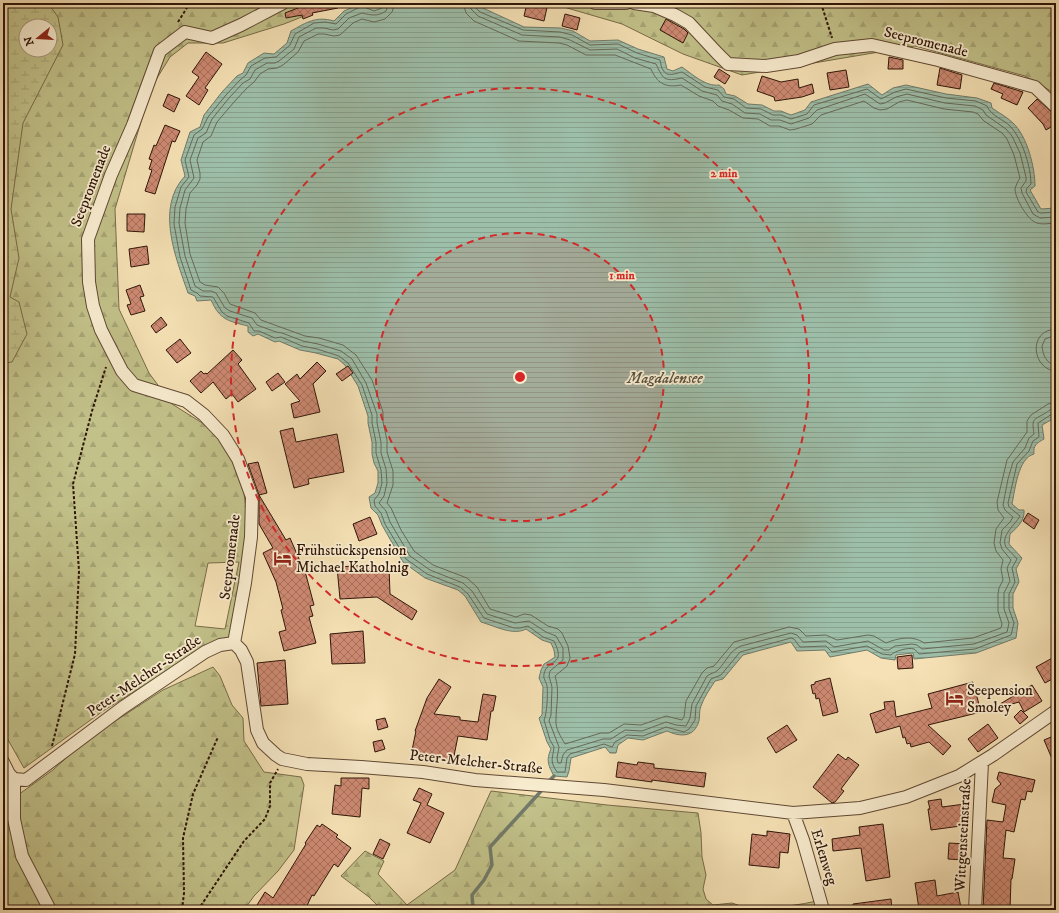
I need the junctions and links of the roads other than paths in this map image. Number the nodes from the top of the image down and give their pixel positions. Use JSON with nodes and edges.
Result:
{"nodes":[{"id":1,"x":283,"y":3,"type":"edge"},
{"id":2,"x":595,"y":3,"type":"edge"},
{"id":3,"x":626,"y":3,"type":"edge"},
{"id":4,"x":634,"y":3,"type":"edge"},
{"id":5,"x":1056,"y":107,"type":"edge"},
{"id":6,"x":234,"y":643,"type":"junction"},
{"id":7,"x":1056,"y":711,"type":"edge"},
{"id":8,"x":3,"y":762,"type":"edge"},
{"id":9,"x":982,"y":762,"type":"junction"},
{"id":10,"x":14,"y":779,"type":"junction"},
{"id":11,"x":793,"y":813,"type":"junction"},
{"id":12,"x":50,"y":910,"type":"edge"},
{"id":13,"x":823,"y":910,"type":"edge"},
{"id":14,"x":975,"y":910,"type":"edge"}],
"edges":[{"from":1,"to":6,"type":"street","name":"Seepromenade"},
{"from":2,"to":3,"type":"street"},
{"from":4,"to":5,"type":"street","name":"Seepromenade"},
{"from":6,"to":10,"type":"street","name":"Peter-Melcher-Straße"},
{"from":6,"to":11,"type":"street","name":"Peter-Melcher-Straße"},
{"from":7,"to":9,"type":"street","name":"Peter-Melcher-Straße"},
{"from":8,"to":10,"type":"street"},
{"from":9,"to":11,"type":"street","name":"Peter-Melcher-Straße"},
{"from":9,"to":14,"type":"street","name":"Wittgensteinstraße"},
{"from":10,"to":12,"type":"street"},
{"from":11,"to":13,"type":"street","name":"Erlenweg"}]}
